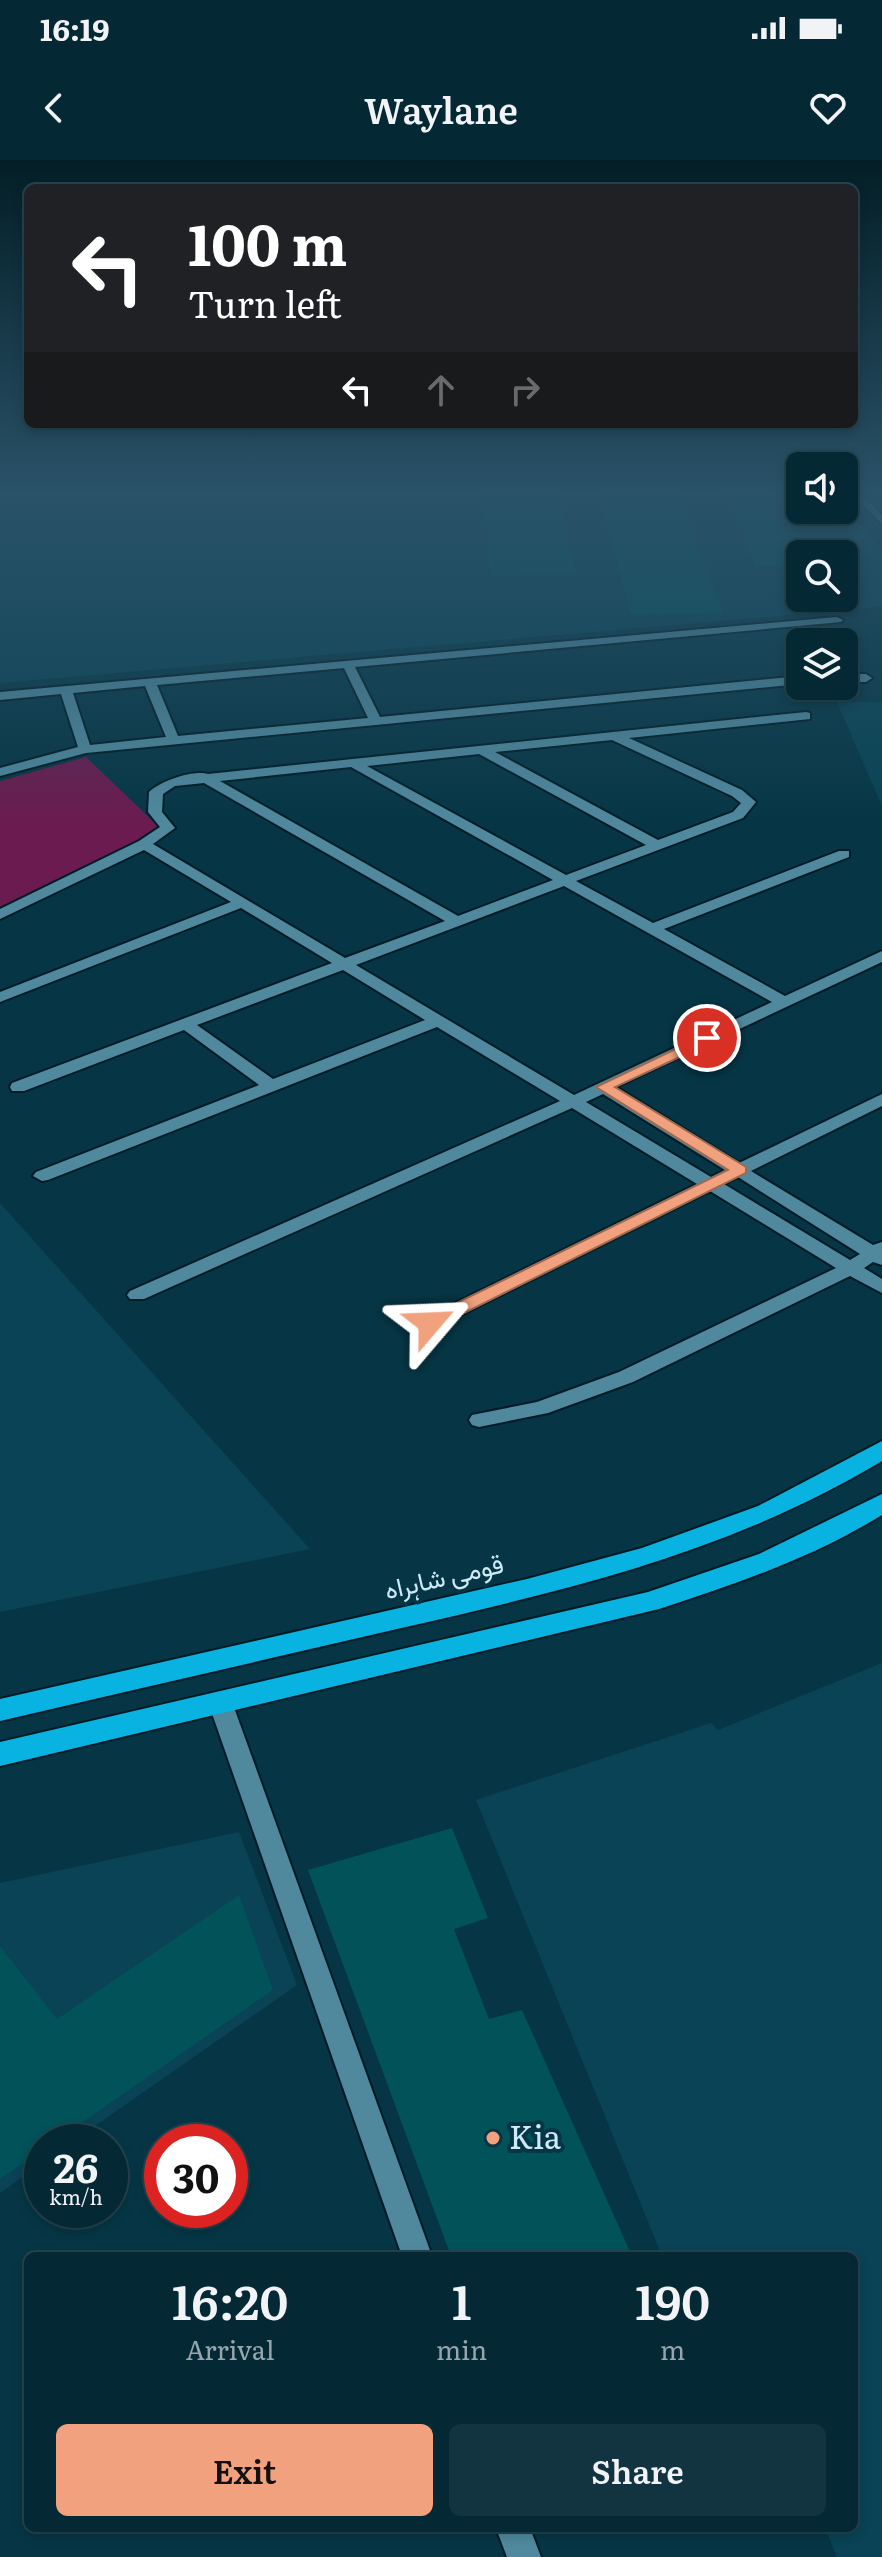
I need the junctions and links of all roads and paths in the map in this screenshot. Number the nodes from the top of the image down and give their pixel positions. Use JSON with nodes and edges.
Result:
{"nodes":[{"id":1,"x":837,"y":620,"type":"dead end"},
{"id":2,"x":348,"y":665,"type":"junction"},
{"id":3,"x":858,"y":678,"type":"edge"},
{"id":4,"x":866,"y":678,"type":"dead end"},
{"id":5,"x":786,"y":681,"type":"edge"},
{"id":6,"x":150,"y":683,"type":"junction"},
{"id":7,"x":66,"y":690,"type":"junction"},
{"id":8,"x":0,"y":696,"type":"edge"},
{"id":9,"x":806,"y":716,"type":"dead end"},
{"id":10,"x":376,"y":721,"type":"junction"},
{"id":11,"x":614,"y":736,"type":"junction"},
{"id":12,"x":174,"y":741,"type":"junction"},
{"id":13,"x":85,"y":749,"type":"junction"},
{"id":14,"x":480,"y":749,"type":"junction"},
{"id":15,"x":351,"y":762,"type":"junction"},
{"id":16,"x":0,"y":772,"type":"edge"},
{"id":17,"x":202,"y":776,"type":"junction"},
{"id":18,"x":144,"y":844,"type":"junction"},
{"id":19,"x":658,"y":846,"type":"junction"},
{"id":20,"x":844,"y":854,"type":"dead end"},
{"id":21,"x":565,"y":882,"type":"junction"},
{"id":22,"x":242,"y":903,"type":"junction"},
{"id":23,"x":0,"y":915,"type":"edge"},
{"id":24,"x":458,"y":922,"type":"junction"},
{"id":25,"x":651,"y":929,"type":"junction"},
{"id":26,"x":882,"y":956,"type":"edge"},
{"id":27,"x":345,"y":964,"type":"junction"},
{"id":28,"x":0,"y":997,"type":"edge"},
{"id":29,"x":784,"y":1002,"type":"junction"},
{"id":30,"x":439,"y":1020,"type":"junction"},
{"id":31,"x":186,"y":1024,"type":"junction"},
{"id":32,"x":271,"y":1086,"type":"junction"},
{"id":33,"x":18,"y":1087,"type":"dead end"},
{"id":34,"x":604,"y":1087,"type":"junction"},
{"id":35,"x":882,"y":1099,"type":"edge"},
{"id":36,"x":574,"y":1101,"type":"junction"},
{"id":37,"x":740,"y":1170,"type":"junction"},
{"id":38,"x":42,"y":1176,"type":"dead end"},
{"id":39,"x":712,"y":1184,"type":"junction"},
{"id":40,"x":879,"y":1253,"type":"edge"},
{"id":41,"x":851,"y":1268,"type":"junction"},
{"id":42,"x":882,"y":1287,"type":"edge"},
{"id":43,"x":137,"y":1295,"type":"dead end"},
{"id":44,"x":430,"y":1323,"type":"dead end"},
{"id":45,"x":479,"y":1420,"type":"dead end"},
{"id":46,"x":882,"y":1450,"type":"edge"},
{"id":47,"x":882,"y":1503,"type":"edge"},
{"id":48,"x":220,"y":1702,"type":"junction"},
{"id":49,"x":0,"y":1710,"type":"edge"},
{"id":50,"x":0,"y":1754,"type":"edge"},
{"id":51,"x":416,"y":2252,"type":"edge"},
{"id":52,"x":515,"y":2532,"type":"edge"},
{"id":53,"x":524,"y":2557,"type":"edge"}],
"edges":[{"from":1,"to":2,"type":"street"},
{"from":2,"to":6,"type":"street"},
{"from":2,"to":10,"type":"street"},
{"from":3,"to":4,"type":"street"},
{"from":5,"to":10,"type":"street"},
{"from":6,"to":7,"type":"street"},
{"from":6,"to":12,"type":"street"},
{"from":7,"to":8,"type":"street"},
{"from":7,"to":13,"type":"street"},
{"from":9,"to":11,"type":"street"},
{"from":10,"to":12,"type":"street"},
{"from":11,"to":14,"type":"street"},
{"from":11,"to":19,"type":"street"},
{"from":12,"to":13,"type":"street"},
{"from":13,"to":16,"type":"street"},
{"from":14,"to":15,"type":"street"},
{"from":14,"to":19,"type":"street"},
{"from":15,"to":17,"type":"street"},
{"from":15,"to":21,"type":"street"},
{"from":17,"to":18,"type":"street"},
{"from":17,"to":24,"type":"street"},
{"from":18,"to":22,"type":"street"},
{"from":18,"to":23,"type":"street"},
{"from":19,"to":21,"type":"street"},
{"from":20,"to":25,"type":"street"},
{"from":21,"to":24,"type":"street"},
{"from":21,"to":25,"type":"street"},
{"from":22,"to":27,"type":"street"},
{"from":22,"to":28,"type":"street"},
{"from":24,"to":27,"type":"street"},
{"from":25,"to":29,"type":"street"},
{"from":26,"to":29,"type":"street"},
{"from":27,"to":30,"type":"street"},
{"from":27,"to":31,"type":"street"},
{"from":29,"to":34,"type":"street"},
{"from":30,"to":32,"type":"street"},
{"from":30,"to":36,"type":"street"},
{"from":31,"to":32,"type":"street"},
{"from":31,"to":33,"type":"street"},
{"from":32,"to":38,"type":"street"},
{"from":34,"to":36,"type":"street"},
{"from":34,"to":37,"type":"street"},
{"from":35,"to":37,"type":"street"},
{"from":36,"to":39,"type":"street"},
{"from":36,"to":43,"type":"street"},
{"from":37,"to":39,"type":"street"},
{"from":37,"to":40,"type":"street"},
{"from":39,"to":41,"type":"street"},
{"from":39,"to":44,"type":"street"},
{"from":40,"to":41,"type":"street"},
{"from":41,"to":42,"type":"street"},
{"from":41,"to":45,"type":"street"},
{"from":46,"to":49,"type":"highway","name":"قومی شاہراہ"},
{"from":47,"to":48,"type":"highway"},
{"from":48,"to":50,"type":"highway"},
{"from":48,"to":51,"type":"street"},
{"from":52,"to":53,"type":"street"}]}
